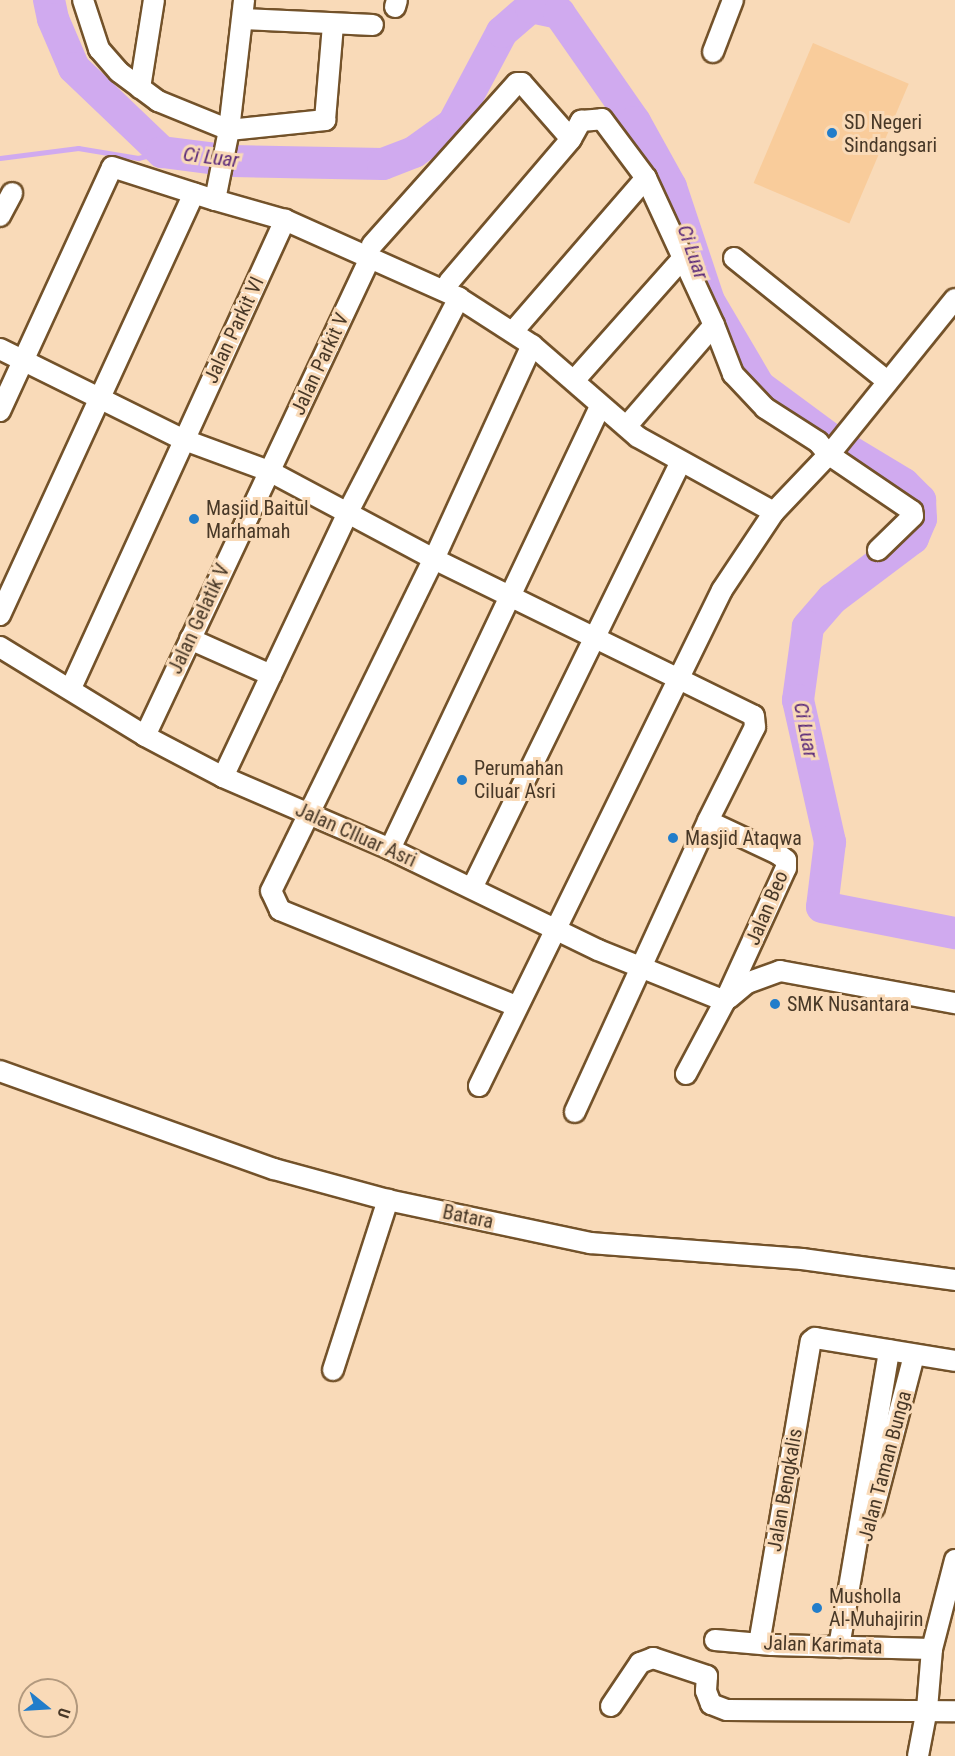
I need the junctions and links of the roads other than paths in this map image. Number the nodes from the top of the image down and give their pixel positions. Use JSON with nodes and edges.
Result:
{"nodes":[{"id":1,"x":83,"y":0,"type":"edge"},
{"id":2,"x":154,"y":0,"type":"edge"},
{"id":3,"x":732,"y":0,"type":"edge"},
{"id":4,"x":244,"y":10,"type":"edge"},
{"id":5,"x":333,"y":25,"type":"junction"},
{"id":6,"x":373,"y":26,"type":"dead end"},
{"id":7,"x":712,"y":52,"type":"dead end"},
{"id":8,"x":140,"y":88,"type":"junction"},
{"id":9,"x":229,"y":132,"type":"junction"},
{"id":10,"x":571,"y":139,"type":"junction"},
{"id":11,"x":646,"y":178,"type":"junction"},
{"id":12,"x":216,"y":192,"type":"junction"},
{"id":13,"x":12,"y":193,"type":"dead end"},
{"id":14,"x":194,"y":193,"type":"junction"},
{"id":15,"x":0,"y":216,"type":"edge"},
{"id":16,"x":285,"y":220,"type":"junction"},
{"id":17,"x":371,"y":251,"type":"junction"},
{"id":18,"x":683,"y":258,"type":"junction"},
{"id":19,"x":734,"y":258,"type":"dead end"},
{"id":20,"x":454,"y":290,"type":"junction"},
{"id":21,"x":955,"y":299,"type":"edge"},
{"id":22,"x":714,"y":325,"type":"junction"},
{"id":23,"x":516,"y":328,"type":"dead end"},
{"id":24,"x":532,"y":345,"type":"junction"},
{"id":25,"x":0,"y":349,"type":"edge"},
{"id":26,"x":23,"y":360,"type":"junction"},
{"id":27,"x":579,"y":375,"type":"dead end"},
{"id":28,"x":887,"y":381,"type":"junction"},
{"id":29,"x":102,"y":398,"type":"junction"},
{"id":30,"x":600,"y":406,"type":"junction"},
{"id":31,"x":0,"y":411,"type":"edge"},
{"id":32,"x":632,"y":420,"type":"dead end"},
{"id":33,"x":182,"y":439,"type":"junction"},
{"id":34,"x":832,"y":450,"type":"junction"},
{"id":35,"x":681,"y":461,"type":"junction"},
{"id":36,"x":269,"y":471,"type":"junction"},
{"id":37,"x":349,"y":510,"type":"junction"},
{"id":38,"x":774,"y":512,"type":"junction"},
{"id":39,"x":878,"y":550,"type":"dead end"},
{"id":40,"x":434,"y":559,"type":"junction"},
{"id":41,"x":512,"y":596,"type":"junction"},
{"id":42,"x":0,"y":615,"type":"edge"},
{"id":43,"x":596,"y":636,"type":"junction"},
{"id":44,"x":190,"y":639,"type":"junction"},
{"id":45,"x":0,"y":647,"type":"edge"},
{"id":46,"x":271,"y":675,"type":"junction"},
{"id":47,"x":680,"y":677,"type":"junction"},
{"id":48,"x":71,"y":688,"type":"junction"},
{"id":49,"x":145,"y":736,"type":"junction"},
{"id":50,"x":223,"y":777,"type":"junction"},
{"id":51,"x":310,"y":815,"type":"junction"},
{"id":52,"x":708,"y":821,"type":"junction"},
{"id":53,"x":390,"y":849,"type":"junction"},
{"id":54,"x":472,"y":888,"type":"junction"},
{"id":55,"x":555,"y":929,"type":"junction"},
{"id":56,"x":643,"y":969,"type":"junction"},
{"id":57,"x":725,"y":1001,"type":"junction"},
{"id":58,"x":955,"y":1002,"type":"edge"},
{"id":59,"x":516,"y":1006,"type":"junction"},
{"id":60,"x":0,"y":1071,"type":"edge"},
{"id":61,"x":686,"y":1074,"type":"dead end"},
{"id":62,"x":479,"y":1086,"type":"dead end"},
{"id":63,"x":575,"y":1112,"type":"dead end"},
{"id":64,"x":388,"y":1200,"type":"junction"},
{"id":65,"x":955,"y":1280,"type":"edge"},
{"id":66,"x":889,"y":1350,"type":"junction"},
{"id":67,"x":914,"y":1355,"type":"junction"},
{"id":68,"x":955,"y":1361,"type":"edge"},
{"id":69,"x":333,"y":1370,"type":"dead end"},
{"id":70,"x":955,"y":1560,"type":"edge"},
{"id":71,"x":851,"y":1575,"type":"junction"},
{"id":72,"x":715,"y":1640,"type":"dead end"},
{"id":73,"x":764,"y":1644,"type":"junction"},
{"id":74,"x":839,"y":1647,"type":"junction"},
{"id":75,"x":932,"y":1649,"type":"junction"},
{"id":76,"x":611,"y":1706,"type":"dead end"},
{"id":77,"x":927,"y":1710,"type":"junction"},
{"id":78,"x":955,"y":1712,"type":"edge"},
{"id":79,"x":918,"y":1756,"type":"edge"}],
"edges":[{"from":1,"to":8,"type":"street"},
{"from":2,"to":8,"type":"street"},
{"from":3,"to":7,"type":"street"},
{"from":4,"to":5,"type":"street"},
{"from":4,"to":9,"type":"street"},
{"from":5,"to":6,"type":"street"},
{"from":5,"to":9,"type":"street"},
{"from":8,"to":9,"type":"street"},
{"from":9,"to":12,"type":"street"},
{"from":10,"to":11,"type":"street"},
{"from":10,"to":17,"type":"street","name":"Jalan Parkit V"},
{"from":10,"to":20,"type":"street"},
{"from":11,"to":18,"type":"street"},
{"from":11,"to":23,"type":"street"},
{"from":12,"to":14,"type":"street"},
{"from":12,"to":16,"type":"street"},
{"from":13,"to":15,"type":"street"},
{"from":14,"to":26,"type":"street"},
{"from":14,"to":29,"type":"street"},
{"from":16,"to":17,"type":"street"},
{"from":16,"to":33,"type":"street","name":"Jalan Parkit VI"},
{"from":17,"to":20,"type":"street"},
{"from":17,"to":36,"type":"street","name":"Jalan Parkit V"},
{"from":18,"to":22,"type":"street"},
{"from":18,"to":27,"type":"street"},
{"from":19,"to":28,"type":"street"},
{"from":20,"to":24,"type":"street"},
{"from":20,"to":37,"type":"street"},
{"from":21,"to":28,"type":"street"},
{"from":22,"to":32,"type":"street"},
{"from":22,"to":34,"type":"street"},
{"from":24,"to":30,"type":"street"},
{"from":24,"to":40,"type":"street"},
{"from":25,"to":26,"type":"street"},
{"from":26,"to":29,"type":"street"},
{"from":26,"to":31,"type":"street"},
{"from":28,"to":34,"type":"street"},
{"from":29,"to":33,"type":"street"},
{"from":29,"to":42,"type":"street"},
{"from":30,"to":35,"type":"street"},
{"from":30,"to":41,"type":"street"},
{"from":33,"to":36,"type":"street"},
{"from":33,"to":48,"type":"street","name":"Jalan Parkit VI"},
{"from":34,"to":38,"type":"street"},
{"from":34,"to":39,"type":"street"},
{"from":35,"to":38,"type":"street"},
{"from":35,"to":43,"type":"street"},
{"from":36,"to":37,"type":"street"},
{"from":36,"to":44,"type":"street","name":"Jalan Gelatik V"},
{"from":37,"to":40,"type":"street"},
{"from":37,"to":46,"type":"street"},
{"from":38,"to":47,"type":"street"},
{"from":40,"to":41,"type":"street"},
{"from":40,"to":51,"type":"street"},
{"from":41,"to":43,"type":"street"},
{"from":41,"to":53,"type":"street"},
{"from":43,"to":47,"type":"street"},
{"from":43,"to":54,"type":"street"},
{"from":44,"to":46,"type":"street"},
{"from":44,"to":49,"type":"street","name":"Jalan Gelatik V"},
{"from":45,"to":48,"type":"street","name":"Jalan CIluar Asri"},
{"from":46,"to":50,"type":"street"},
{"from":47,"to":52,"type":"street"},
{"from":47,"to":55,"type":"street"},
{"from":48,"to":49,"type":"street","name":"Jalan CIluar Asri"},
{"from":49,"to":50,"type":"street","name":"Jalan CIluar Asri"},
{"from":50,"to":51,"type":"street","name":"Jalan CIluar Asri"},
{"from":51,"to":53,"type":"street","name":"Jalan CIluar Asri"},
{"from":51,"to":59,"type":"street"},
{"from":52,"to":56,"type":"street"},
{"from":52,"to":57,"type":"street","name":"Jalan Beo"},
{"from":53,"to":54,"type":"street","name":"Jalan CIluar Asri"},
{"from":54,"to":55,"type":"street","name":"Jalan CIluar Asri"},
{"from":55,"to":56,"type":"street","name":"Jalan CIluar Asri"},
{"from":55,"to":59,"type":"street"},
{"from":56,"to":57,"type":"street","name":"Jalan CIluar Asri"},
{"from":56,"to":63,"type":"street"},
{"from":57,"to":58,"type":"street"},
{"from":57,"to":61,"type":"street"},
{"from":59,"to":62,"type":"street"},
{"from":60,"to":64,"type":"street","name":"Batara"},
{"from":64,"to":65,"type":"street","name":"Batara"},
{"from":64,"to":69,"type":"street"},
{"from":66,"to":67,"type":"street"},
{"from":66,"to":71,"type":"street","name":"Jalan Taman Bunga"},
{"from":66,"to":73,"type":"street","name":"Jalan Bengkalis"},
{"from":67,"to":68,"type":"street"},
{"from":67,"to":71,"type":"street","name":"Jalan Taman Bunga"},
{"from":70,"to":75,"type":"street"},
{"from":71,"to":74,"type":"street","name":"Jalan Taman Bunga"},
{"from":72,"to":73,"type":"street","name":"Jalan Karimata"},
{"from":73,"to":74,"type":"street","name":"Jalan Karimata"},
{"from":74,"to":75,"type":"street","name":"Jalan Karimata"},
{"from":75,"to":77,"type":"street"},
{"from":76,"to":77,"type":"street"},
{"from":77,"to":78,"type":"street"},
{"from":77,"to":79,"type":"street"}]}
